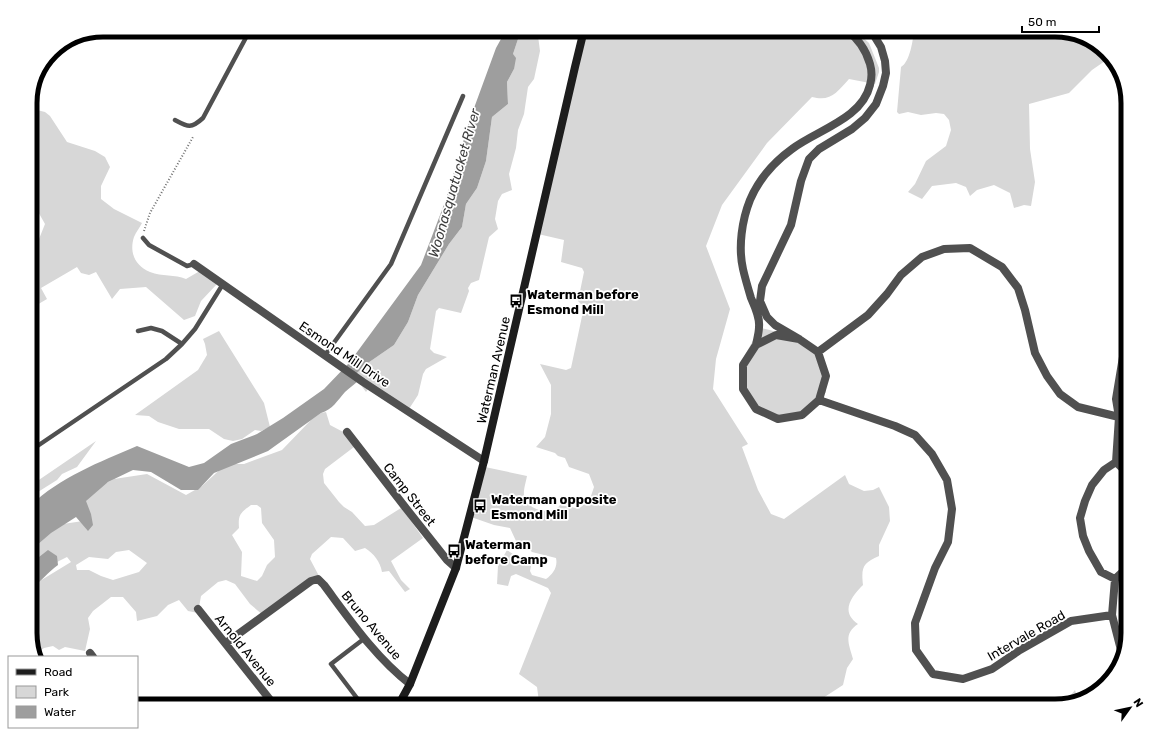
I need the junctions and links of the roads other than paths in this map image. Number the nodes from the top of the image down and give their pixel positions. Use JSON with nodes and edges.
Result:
{"nodes":[{"id":1,"x":246,"y":37,"type":"edge"},
{"id":2,"x":582,"y":37,"type":"edge"},
{"id":3,"x":856,"y":37,"type":"edge"},
{"id":4,"x":875,"y":37,"type":"edge"},
{"id":5,"x":463,"y":96,"type":"dead end"},
{"id":6,"x":175,"y":120,"type":"dead end"},
{"id":7,"x":819,"y":132,"type":"junction"},
{"id":8,"x":828,"y":143,"type":"junction"},
{"id":9,"x":143,"y":238,"type":"road end"},
{"id":10,"x":194,"y":264,"type":"joint"},
{"id":11,"x":224,"y":284,"type":"junction"},
{"id":12,"x":138,"y":332,"type":"dead end"},
{"id":13,"x":799,"y":339,"type":"junction"},
{"id":14,"x":182,"y":344,"type":"junction"},
{"id":15,"x":756,"y":345,"type":"junction"},
{"id":16,"x":818,"y":352,"type":"junction"},
{"id":17,"x":325,"y":356,"type":"junction"},
{"id":18,"x":1121,"y":369,"type":"edge"},
{"id":19,"x":819,"y":400,"type":"junction"},
{"id":20,"x":1121,"y":413,"type":"edge"},
{"id":21,"x":1119,"y":417,"type":"junction"},
{"id":22,"x":348,"y":432,"type":"dead end"},
{"id":23,"x":37,"y":446,"type":"edge"},
{"id":24,"x":484,"y":461,"type":"junction"},
{"id":25,"x":1116,"y":462,"type":"junction"},
{"id":26,"x":1121,"y":467,"type":"edge"},
{"id":27,"x":456,"y":568,"type":"junction"},
{"id":28,"x":1121,"y":573,"type":"edge"},
{"id":29,"x":1115,"y":579,"type":"junction"},
{"id":30,"x":198,"y":610,"type":"dead end"},
{"id":31,"x":1112,"y":615,"type":"junction"},
{"id":32,"x":365,"y":638,"type":"junction"},
{"id":33,"x":226,"y":643,"type":"junction"},
{"id":34,"x":1120,"y":645,"type":"edge"},
{"id":35,"x":410,"y":684,"type":"junction"},
{"id":36,"x":270,"y":699,"type":"edge"},
{"id":37,"x":358,"y":699,"type":"edge"},
{"id":38,"x":402,"y":699,"type":"edge"}],
"edges":[{"from":1,"to":6,"type":"lane"},
{"from":2,"to":24,"type":"main road","name":"Waterman Avenue"},
{"from":3,"to":7,"type":"street"},
{"from":4,"to":8,"type":"street"},
{"from":5,"to":17,"type":"lane"},
{"from":7,"to":8,"type":"street"},
{"from":7,"to":15,"type":"street"},
{"from":8,"to":13,"type":"street"},
{"from":9,"to":10,"type":"lane"},
{"from":10,"to":11,"type":"street","name":"Esmond Mill Drive"},
{"from":11,"to":14,"type":"lane"},
{"from":11,"to":17,"type":"street","name":"Esmond Mill Drive"},
{"from":12,"to":14,"type":"lane"},
{"from":13,"to":15,"type":"street"},
{"from":13,"to":16,"type":"street"},
{"from":14,"to":23,"type":"lane"},
{"from":15,"to":19,"type":"street"},
{"from":16,"to":19,"type":"street"},
{"from":16,"to":21,"type":"street"},
{"from":17,"to":24,"type":"street","name":"Esmond Mill Drive"},
{"from":18,"to":21,"type":"street"},
{"from":19,"to":31,"type":"street","name":"Intervale Road"},
{"from":20,"to":21,"type":"street"},
{"from":21,"to":25,"type":"street"},
{"from":22,"to":27,"type":"street","name":"Camp Street"},
{"from":24,"to":27,"type":"main road","name":"Waterman Avenue"},
{"from":25,"to":26,"type":"street"},
{"from":25,"to":29,"type":"street"},
{"from":27,"to":35,"type":"main road","name":"Waterman Avenue"},
{"from":28,"to":29,"type":"street"},
{"from":29,"to":31,"type":"street"},
{"from":30,"to":33,"type":"street","name":"Arnold Avenue"},
{"from":31,"to":34,"type":"street"},
{"from":32,"to":33,"type":"street","name":"Bruno Avenue"},
{"from":32,"to":35,"type":"street","name":"Bruno Avenue"},
{"from":32,"to":37,"type":"lane"},
{"from":33,"to":36,"type":"street","name":"Arnold Avenue"},
{"from":35,"to":38,"type":"main road","name":"Waterman Avenue"}]}
